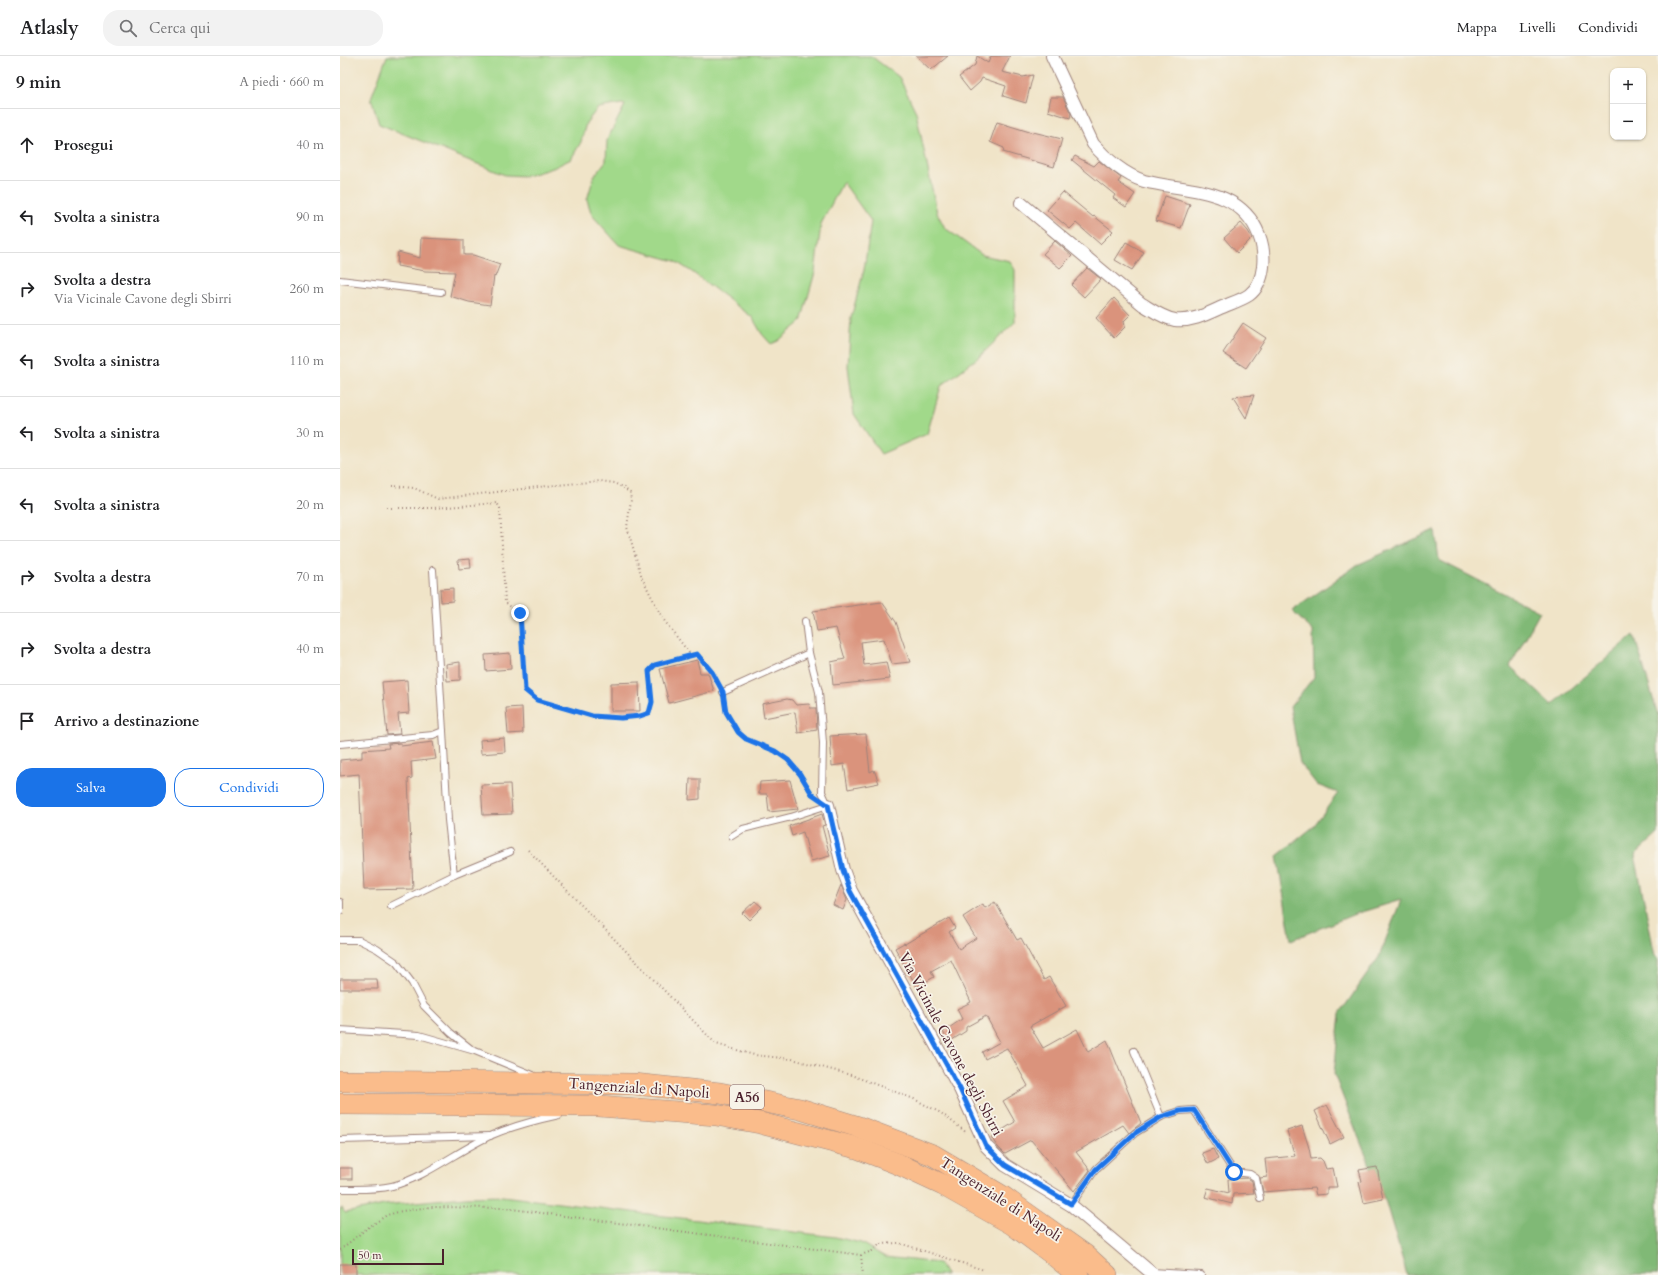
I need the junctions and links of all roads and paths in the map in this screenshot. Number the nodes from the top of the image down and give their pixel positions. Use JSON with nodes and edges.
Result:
{"nodes":[{"id":1,"x":1052,"y":56,"type":"edge"},
{"id":2,"x":1021,"y":203,"type":"dead end"},
{"id":3,"x":340,"y":280,"type":"edge"},
{"id":4,"x":441,"y":292,"type":"dead end"},
{"id":5,"x":392,"y":486,"type":"dead end"},
{"id":6,"x":387,"y":508,"type":"dead end"},
{"id":7,"x":433,"y":570,"type":"dead end"},
{"id":8,"x":805,"y":621,"type":"dead end"},
{"id":9,"x":809,"y":653,"type":"junction"},
{"id":10,"x":697,"y":654,"type":"junction"},
{"id":11,"x":723,"y":692,"type":"junction"},
{"id":12,"x":443,"y":731,"type":"junction"},
{"id":13,"x":340,"y":744,"type":"edge"},
{"id":14,"x":828,"y":805,"type":"junction"},
{"id":15,"x":732,"y":836,"type":"dead end"},
{"id":16,"x":528,"y":850,"type":"dead end"},
{"id":17,"x":510,"y":852,"type":"dead end"},
{"id":18,"x":454,"y":875,"type":"junction"},
{"id":19,"x":340,"y":902,"type":"edge"},
{"id":20,"x":391,"y":906,"type":"dead end"},
{"id":21,"x":340,"y":911,"type":"edge"},
{"id":22,"x":340,"y":940,"type":"edge"},
{"id":23,"x":340,"y":1030,"type":"edge"},
{"id":24,"x":475,"y":1051,"type":"junction"},
{"id":25,"x":1134,"y":1051,"type":"dead end"},
{"id":26,"x":340,"y":1081,"type":"edge"},
{"id":27,"x":549,"y":1082,"type":"junction"},
{"id":28,"x":340,"y":1104,"type":"edge"},
{"id":29,"x":599,"y":1106,"type":"junction"},
{"id":30,"x":570,"y":1112,"type":"dead end"},
{"id":31,"x":563,"y":1114,"type":"dead end"},
{"id":32,"x":1161,"y":1117,"type":"junction"},
{"id":33,"x":492,"y":1136,"type":"junction"},
{"id":34,"x":340,"y":1140,"type":"edge"},
{"id":35,"x":986,"y":1146,"type":"junction"},
{"id":36,"x":340,"y":1188,"type":"edge"},
{"id":37,"x":1260,"y":1198,"type":"dead end"},
{"id":38,"x":1071,"y":1204,"type":"junction"},
{"id":39,"x":340,"y":1250,"type":"edge"},
{"id":40,"x":861,"y":1255,"type":"junction"},
{"id":41,"x":984,"y":1270,"type":"dead end"},
{"id":42,"x":1152,"y":1273,"type":"edge"},
{"id":43,"x":863,"y":1275,"type":"edge"},
{"id":44,"x":1078,"y":1275,"type":"edge"},
{"id":45,"x":1108,"y":1275,"type":"edge"},
{"id":46,"x":1200,"y":1275,"type":"edge"}],
"edges":[{"from":1,"to":2,"type":"street"},
{"from":3,"to":4,"type":"lane"},
{"from":5,"to":10,"type":"path"},
{"from":6,"to":10,"type":"path"},
{"from":7,"to":12,"type":"lane"},
{"from":8,"to":9,"type":"lane"},
{"from":9,"to":11,"type":"lane"},
{"from":9,"to":14,"type":"lane"},
{"from":10,"to":11,"type":"path"},
{"from":11,"to":14,"type":"path"},
{"from":12,"to":13,"type":"lane"},
{"from":12,"to":18,"type":"lane"},
{"from":14,"to":15,"type":"lane"},
{"from":14,"to":35,"type":"street","name":"Via Vicinale Cavone degli Sbirri"},
{"from":16,"to":35,"type":"path"},
{"from":17,"to":18,"type":"lane"},
{"from":18,"to":20,"type":"lane"},
{"from":19,"to":21,"type":"lane"},
{"from":22,"to":24,"type":"lane"},
{"from":23,"to":24,"type":"lane"},
{"from":24,"to":27,"type":"lane"},
{"from":25,"to":32,"type":"lane"},
{"from":26,"to":27,"type":"highway","name":"Tangenziale di Napoli","number":"A56"},
{"from":27,"to":45,"type":"highway","name":"Tangenziale di Napoli","number":"A56"},
{"from":28,"to":29,"type":"highway","name":"Tangenziale di Napoli","number":"A56"},
{"from":29,"to":30,"type":"lane"},
{"from":29,"to":44,"type":"highway","name":"Tangenziale di Napoli","number":"A56"},
{"from":31,"to":33,"type":"lane"},
{"from":32,"to":37,"type":"lane"},
{"from":32,"to":38,"type":"lane"},
{"from":33,"to":34,"type":"lane"},
{"from":33,"to":36,"type":"lane"},
{"from":35,"to":38,"type":"street","name":"Via Vicinale Cavone degli Sbirri"},
{"from":38,"to":42,"type":"street","name":"Via Vicinale Cavone degli Sbirri"},
{"from":39,"to":40,"type":"path"},
{"from":40,"to":41,"type":"path"},
{"from":40,"to":43,"type":"path"},
{"from":42,"to":46,"type":"lane"}]}
